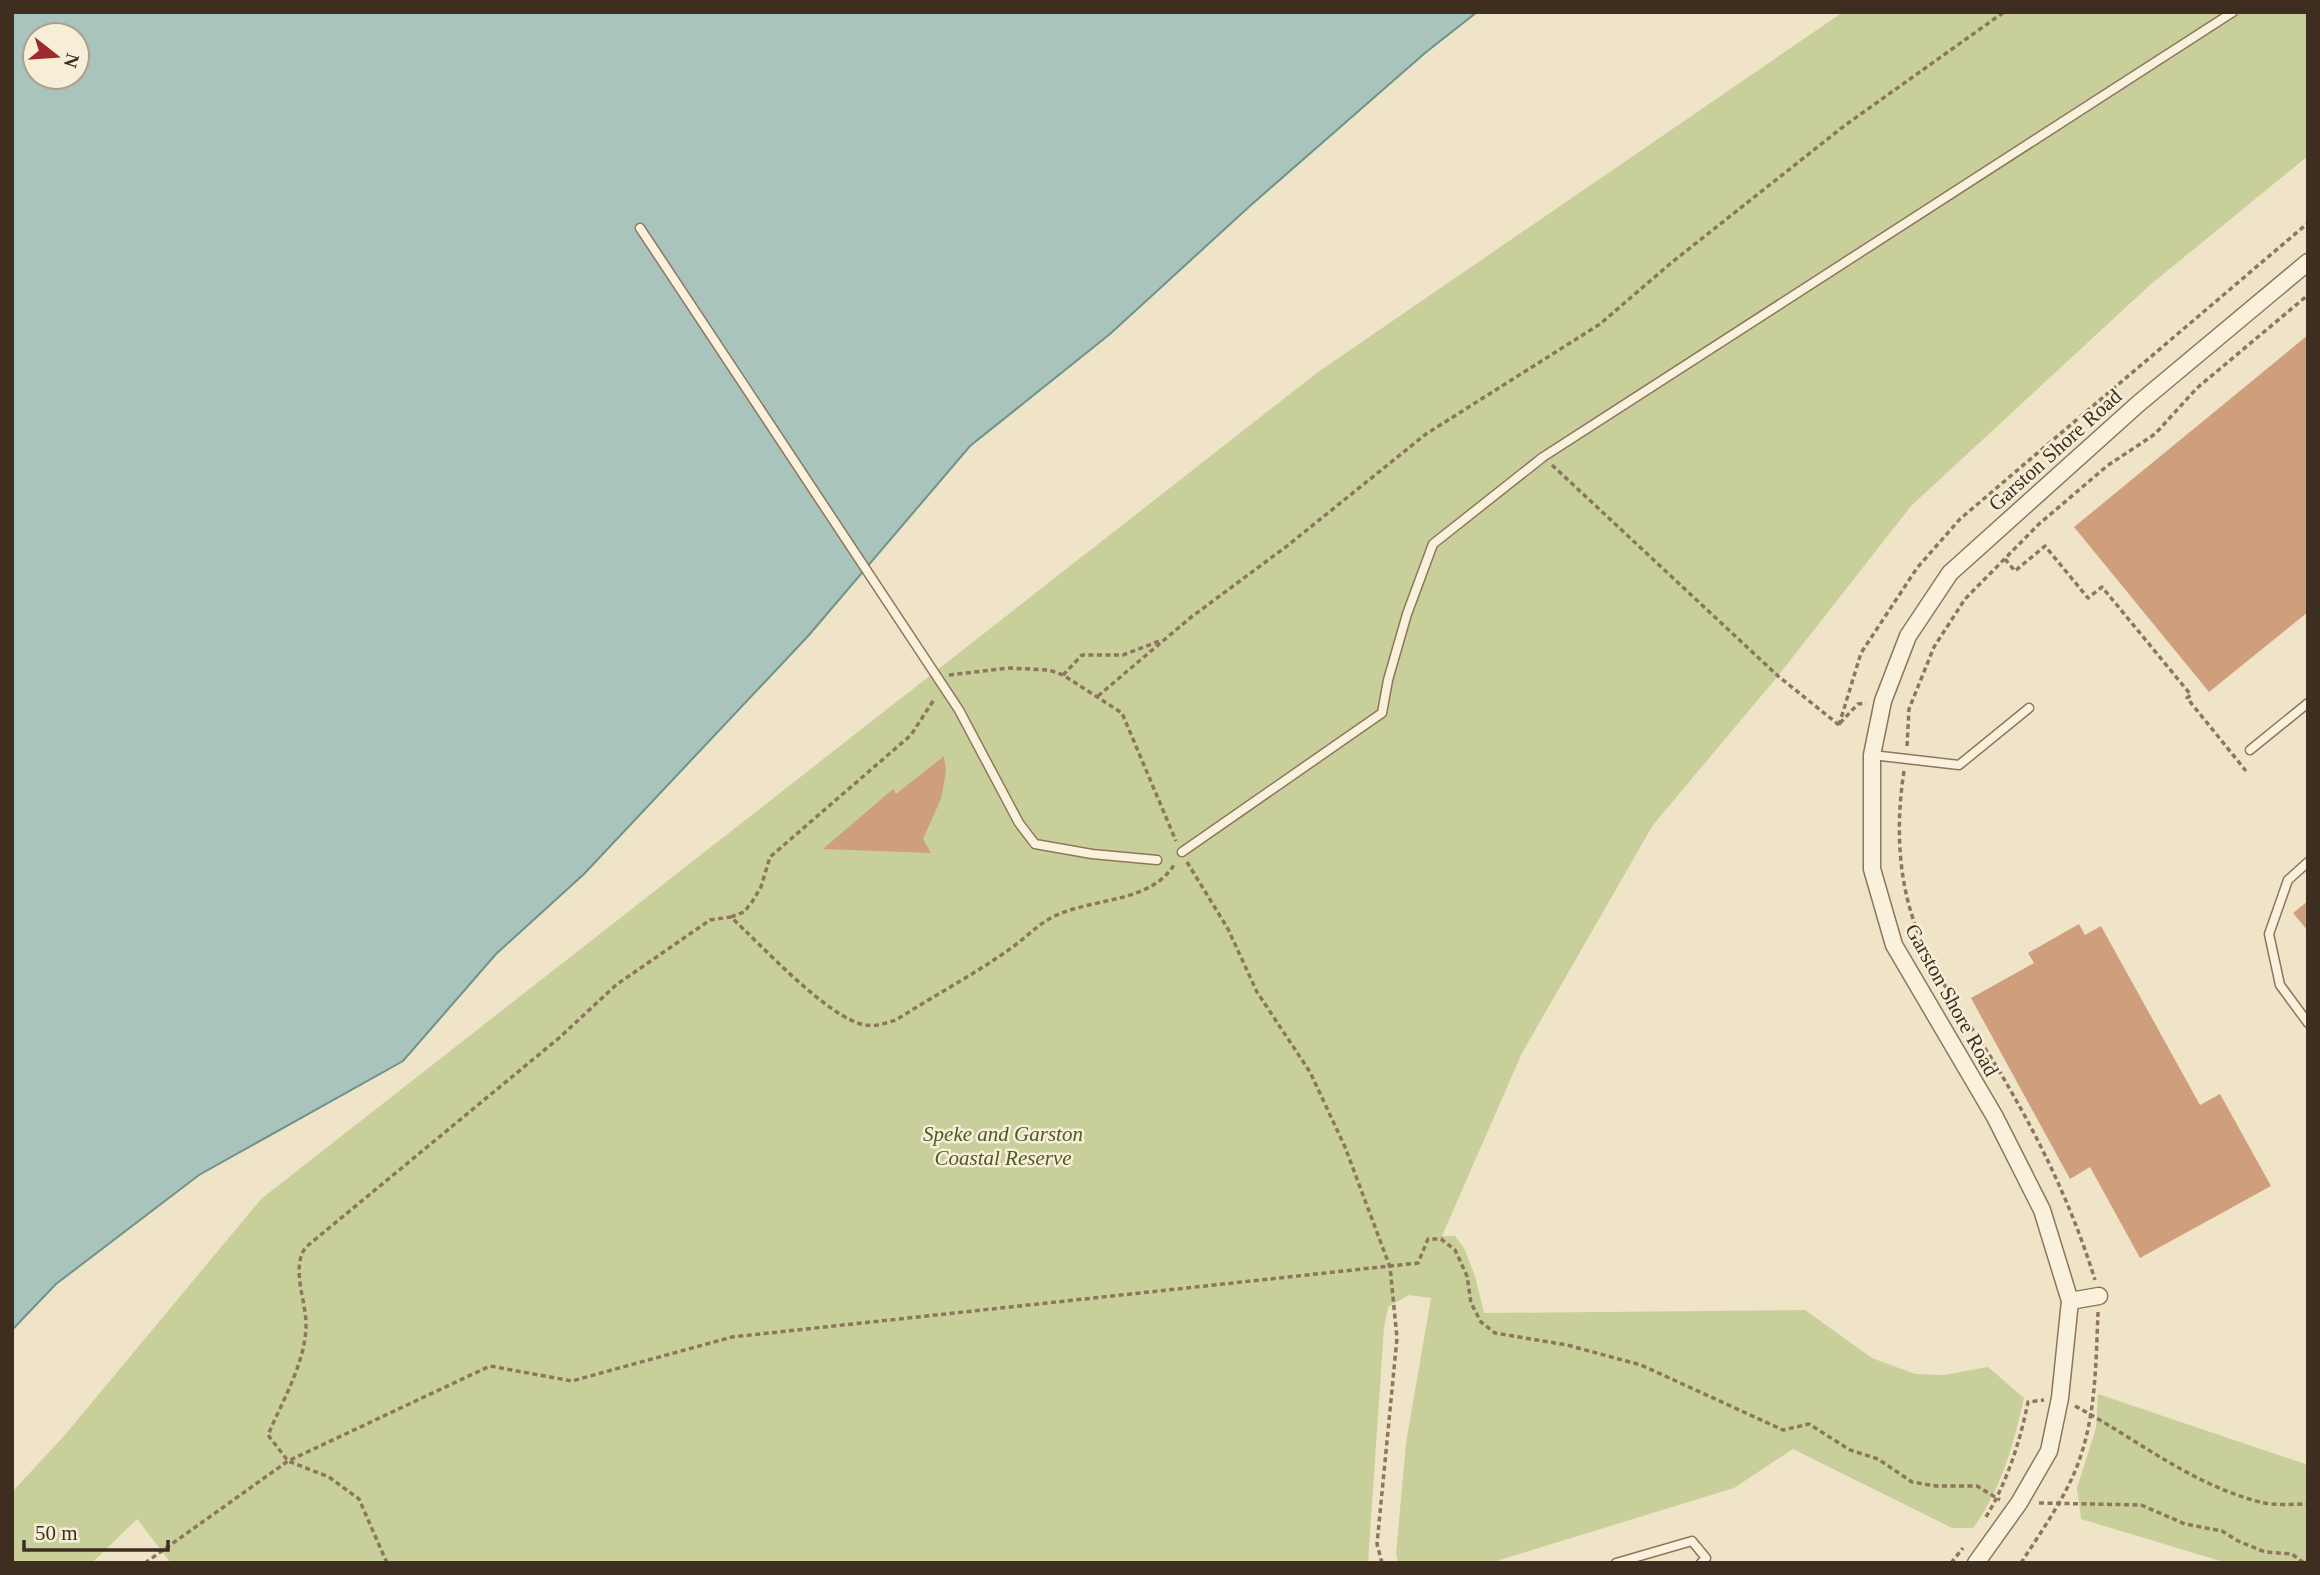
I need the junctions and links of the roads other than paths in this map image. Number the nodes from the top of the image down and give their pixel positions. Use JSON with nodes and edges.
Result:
{"nodes":[{"id":1,"x":2232,"y":12,"type":"edge"},
{"id":2,"x":640,"y":228,"type":"dead end"},
{"id":3,"x":2308,"y":261,"type":"edge"},
{"id":4,"x":2308,"y":704,"type":"edge"},
{"id":5,"x":2029,"y":708,"type":"dead end"},
{"id":6,"x":2250,"y":750,"type":"dead end"},
{"id":7,"x":1872,"y":755,"type":"junction"},
{"id":8,"x":1182,"y":852,"type":"road end"},
{"id":9,"x":1157,"y":860,"type":"dead end"},
{"id":10,"x":2308,"y":862,"type":"edge"},
{"id":11,"x":2308,"y":1023,"type":"edge"},
{"id":12,"x":2099,"y":1296,"type":"road end"},
{"id":13,"x":2070,"y":1301,"type":"junction"},
{"id":14,"x":1616,"y":1563,"type":"edge"},
{"id":15,"x":1700,"y":1563,"type":"edge"},
{"id":16,"x":1976,"y":1563,"type":"edge"}],
"edges":[{"from":1,"to":8,"type":"lane"},
{"from":2,"to":9,"type":"lane"},
{"from":3,"to":7,"type":"street","name":"Garston Shore Road"},
{"from":4,"to":6,"type":"lane"},
{"from":5,"to":7,"type":"lane"},
{"from":7,"to":13,"type":"street","name":"Garston Shore Road"},
{"from":10,"to":11,"type":"lane"},
{"from":12,"to":13,"type":"street"},
{"from":13,"to":16,"type":"street","name":"Garston Shore Road"},
{"from":14,"to":15,"type":"lane"}]}
